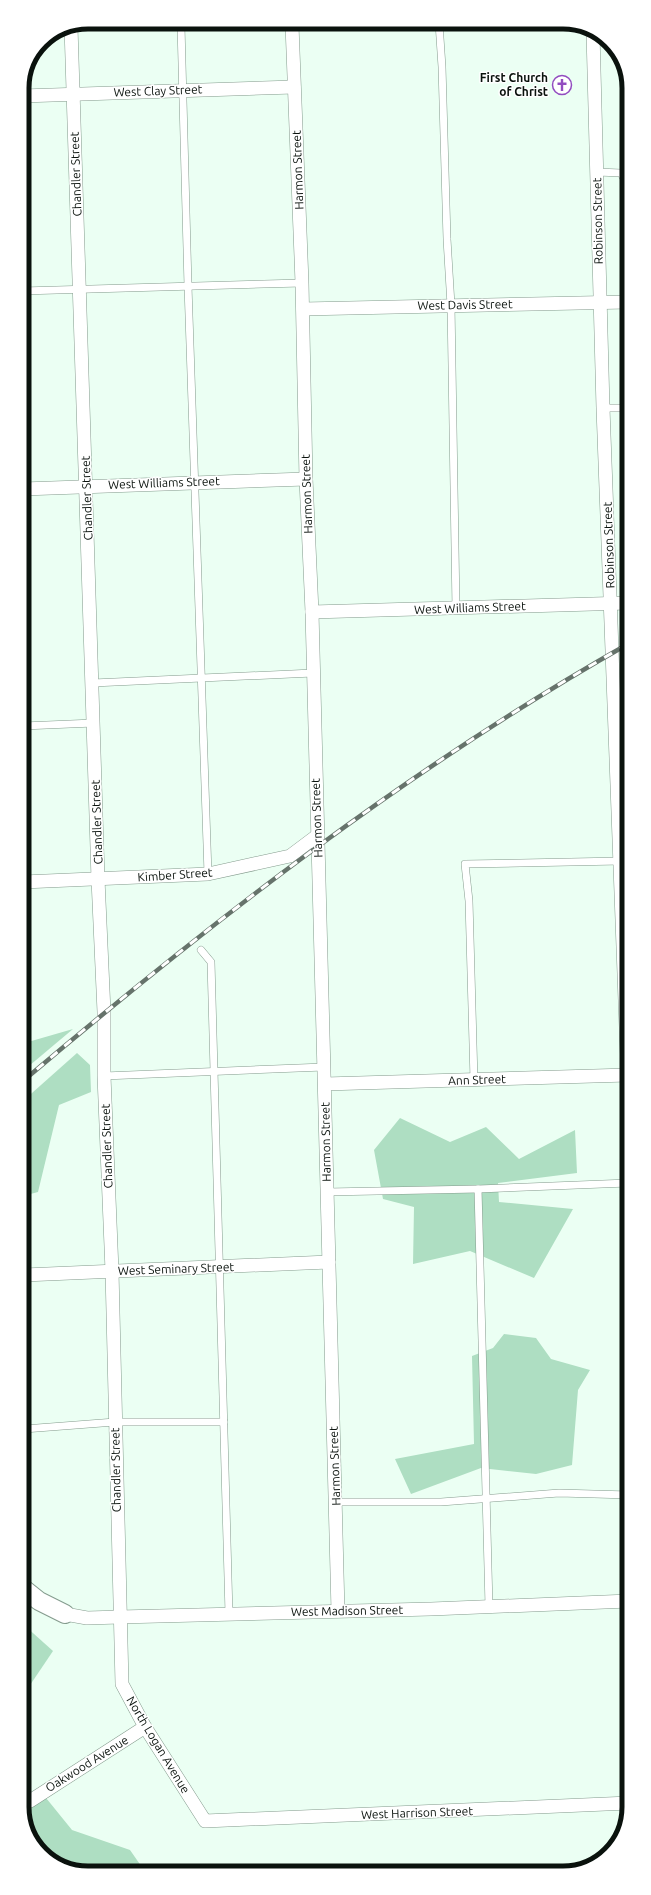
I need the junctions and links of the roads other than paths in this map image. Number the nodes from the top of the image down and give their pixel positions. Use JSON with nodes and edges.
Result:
{"nodes":[{"id":1,"x":181,"y":29,"type":"edge"},
{"id":2,"x":292,"y":29,"type":"edge"},
{"id":3,"x":439,"y":29,"type":"edge"},
{"id":4,"x":71,"y":32,"type":"edge"},
{"id":5,"x":593,"y":38,"type":"edge"},
{"id":6,"x":294,"y":86,"type":"junction"},
{"id":7,"x":183,"y":91,"type":"junction"},
{"id":8,"x":74,"y":94,"type":"junction"},
{"id":9,"x":29,"y":96,"type":"edge"},
{"id":10,"x":597,"y":172,"type":"junction"},
{"id":11,"x":622,"y":173,"type":"edge"},
{"id":12,"x":302,"y":283,"type":"junction"},
{"id":13,"x":188,"y":286,"type":"junction"},
{"id":14,"x":80,"y":290,"type":"junction"},
{"id":15,"x":29,"y":291,"type":"edge"},
{"id":16,"x":622,"y":302,"type":"edge"},
{"id":17,"x":600,"y":303,"type":"junction"},
{"id":18,"x":451,"y":305,"type":"junction"},
{"id":19,"x":303,"y":309,"type":"junction"},
{"id":20,"x":603,"y":408,"type":"junction"},
{"id":21,"x":622,"y":408,"type":"edge"},
{"id":22,"x":306,"y":479,"type":"junction"},
{"id":23,"x":195,"y":482,"type":"junction"},
{"id":24,"x":86,"y":486,"type":"junction"},
{"id":25,"x":29,"y":489,"type":"edge"},
{"id":26,"x":611,"y":603,"type":"junction"},
{"id":27,"x":622,"y":603,"type":"edge"},
{"id":28,"x":456,"y":608,"type":"junction"},
{"id":29,"x":312,"y":612,"type":"junction"},
{"id":30,"x":313,"y":673,"type":"junction"},
{"id":31,"x":202,"y":678,"type":"junction"},
{"id":32,"x":93,"y":683,"type":"junction"},
{"id":33,"x":94,"y":723,"type":"junction"},
{"id":34,"x":29,"y":726,"type":"edge"},
{"id":35,"x":318,"y":835,"type":"junction"},
{"id":36,"x":620,"y":861,"type":"junction"},
{"id":37,"x":208,"y":874,"type":"junction"},
{"id":38,"x":98,"y":879,"type":"junction"},
{"id":39,"x":29,"y":882,"type":"edge"},
{"id":40,"x":622,"y":899,"type":"edge"},
{"id":41,"x":201,"y":950,"type":"dead end"},
{"id":42,"x":324,"y":1067,"type":"junction"},
{"id":43,"x":216,"y":1072,"type":"junction"},
{"id":44,"x":104,"y":1076,"type":"junction"},
{"id":45,"x":622,"y":1076,"type":"edge"},
{"id":46,"x":474,"y":1080,"type":"junction"},
{"id":47,"x":325,"y":1084,"type":"junction"},
{"id":48,"x":622,"y":1183,"type":"edge"},
{"id":49,"x":478,"y":1189,"type":"junction"},
{"id":50,"x":327,"y":1192,"type":"junction"},
{"id":51,"x":329,"y":1262,"type":"junction"},
{"id":52,"x":221,"y":1267,"type":"junction"},
{"id":53,"x":112,"y":1271,"type":"junction"},
{"id":54,"x":29,"y":1274,"type":"edge"},
{"id":55,"x":115,"y":1422,"type":"junction"},
{"id":56,"x":224,"y":1422,"type":"junction"},
{"id":57,"x":29,"y":1429,"type":"edge"},
{"id":58,"x":622,"y":1495,"type":"edge"},
{"id":59,"x":487,"y":1497,"type":"junction"},
{"id":60,"x":336,"y":1502,"type":"junction"},
{"id":61,"x":29,"y":1593,"type":"edge"},
{"id":62,"x":622,"y":1602,"type":"edge"},
{"id":63,"x":489,"y":1606,"type":"junction"},
{"id":64,"x":338,"y":1611,"type":"junction"},
{"id":65,"x":65,"y":1614,"type":"joint"},
{"id":66,"x":229,"y":1614,"type":"junction"},
{"id":67,"x":120,"y":1617,"type":"junction"},
{"id":68,"x":145,"y":1727,"type":"junction"},
{"id":69,"x":30,"y":1801,"type":"dead end"},
{"id":70,"x":622,"y":1803,"type":"edge"},
{"id":71,"x":205,"y":1821,"type":"joint"}],
"edges":[{"from":1,"to":7,"type":"lane"},
{"from":2,"to":6,"type":"street","name":"Harmon Street"},
{"from":3,"to":18,"type":"lane"},
{"from":4,"to":8,"type":"street","name":"Chandler Street"},
{"from":5,"to":10,"type":"street","name":"Robinson Street"},
{"from":6,"to":7,"type":"street","name":"West Clay Street"},
{"from":6,"to":12,"type":"street","name":"Harmon Street"},
{"from":7,"to":8,"type":"street","name":"West Clay Street"},
{"from":7,"to":13,"type":"lane"},
{"from":8,"to":9,"type":"street","name":"West Clay Street"},
{"from":8,"to":14,"type":"street","name":"Chandler Street"},
{"from":10,"to":11,"type":"lane"},
{"from":10,"to":17,"type":"street","name":"Robinson Street"},
{"from":12,"to":13,"type":"lane"},
{"from":12,"to":19,"type":"street","name":"Harmon Street"},
{"from":13,"to":14,"type":"lane"},
{"from":13,"to":23,"type":"lane"},
{"from":14,"to":15,"type":"lane"},
{"from":14,"to":24,"type":"street","name":"Chandler Street"},
{"from":16,"to":17,"type":"street","name":"West Davis Street"},
{"from":17,"to":18,"type":"street","name":"West Davis Street"},
{"from":17,"to":20,"type":"street","name":"Robinson Street"},
{"from":18,"to":19,"type":"street","name":"West Davis Street"},
{"from":18,"to":28,"type":"lane"},
{"from":19,"to":22,"type":"street","name":"Harmon Street"},
{"from":20,"to":21,"type":"lane"},
{"from":20,"to":26,"type":"street","name":"Robinson Street"},
{"from":22,"to":23,"type":"street","name":"West Williams Street"},
{"from":22,"to":29,"type":"street","name":"Harmon Street"},
{"from":23,"to":24,"type":"street","name":"West Williams Street"},
{"from":23,"to":31,"type":"lane"},
{"from":24,"to":25,"type":"street","name":"West Williams Street"},
{"from":24,"to":32,"type":"street","name":"Chandler Street"},
{"from":26,"to":27,"type":"street","name":"West Williams Street"},
{"from":26,"to":28,"type":"street","name":"West Williams Street"},
{"from":26,"to":36,"type":"street","name":"Robinson Street"},
{"from":28,"to":29,"type":"street","name":"West Williams Street"},
{"from":29,"to":30,"type":"street","name":"Harmon Street"},
{"from":30,"to":31,"type":"lane"},
{"from":30,"to":35,"type":"street","name":"Harmon Street"},
{"from":31,"to":32,"type":"lane"},
{"from":31,"to":37,"type":"lane"},
{"from":32,"to":33,"type":"street","name":"Chandler Street"},
{"from":33,"to":34,"type":"lane"},
{"from":33,"to":38,"type":"street","name":"Chandler Street"},
{"from":35,"to":37,"type":"street","name":"Kimber Street"},
{"from":35,"to":42,"type":"street","name":"Harmon Street"},
{"from":36,"to":40,"type":"street","name":"Robinson Street"},
{"from":36,"to":46,"type":"lane"},
{"from":37,"to":38,"type":"street","name":"Kimber Street"},
{"from":38,"to":39,"type":"street","name":"Kimber Street"},
{"from":38,"to":44,"type":"street","name":"Chandler Street"},
{"from":41,"to":43,"type":"lane"},
{"from":42,"to":43,"type":"lane"},
{"from":42,"to":47,"type":"street","name":"Harmon Street"},
{"from":43,"to":44,"type":"lane"},
{"from":43,"to":52,"type":"lane"},
{"from":44,"to":53,"type":"street","name":"Chandler Street"},
{"from":45,"to":46,"type":"street","name":"Ann Street"},
{"from":46,"to":47,"type":"street","name":"Ann Street"},
{"from":47,"to":50,"type":"street","name":"Harmon Street"},
{"from":48,"to":49,"type":"lane"},
{"from":49,"to":50,"type":"lane"},
{"from":49,"to":59,"type":"lane"},
{"from":50,"to":51,"type":"street","name":"Harmon Street"},
{"from":51,"to":52,"type":"street","name":"West Seminary Street"},
{"from":51,"to":60,"type":"street","name":"Harmon Street"},
{"from":52,"to":53,"type":"street","name":"West Seminary Street"},
{"from":52,"to":56,"type":"lane"},
{"from":53,"to":54,"type":"street","name":"West Seminary Street"},
{"from":53,"to":55,"type":"street","name":"Chandler Street"},
{"from":55,"to":56,"type":"lane"},
{"from":55,"to":57,"type":"lane"},
{"from":55,"to":67,"type":"street","name":"Chandler Street"},
{"from":56,"to":66,"type":"lane"},
{"from":58,"to":59,"type":"lane"},
{"from":59,"to":60,"type":"lane"},
{"from":59,"to":63,"type":"lane"},
{"from":60,"to":64,"type":"street","name":"Harmon Street"},
{"from":61,"to":65,"type":"street"},
{"from":62,"to":63,"type":"street","name":"West Madison Street"},
{"from":63,"to":64,"type":"street","name":"West Madison Street"},
{"from":64,"to":66,"type":"street","name":"West Madison Street"},
{"from":65,"to":67,"type":"street","name":"West Madison Street"},
{"from":66,"to":67,"type":"street","name":"West Madison Street"},
{"from":67,"to":68,"type":"street","name":"North Logan Avenue"},
{"from":68,"to":69,"type":"street","name":"Oakwood Avenue"},
{"from":68,"to":71,"type":"street","name":"North Logan Avenue"},
{"from":70,"to":71,"type":"street","name":"West Harrison Street"}]}
